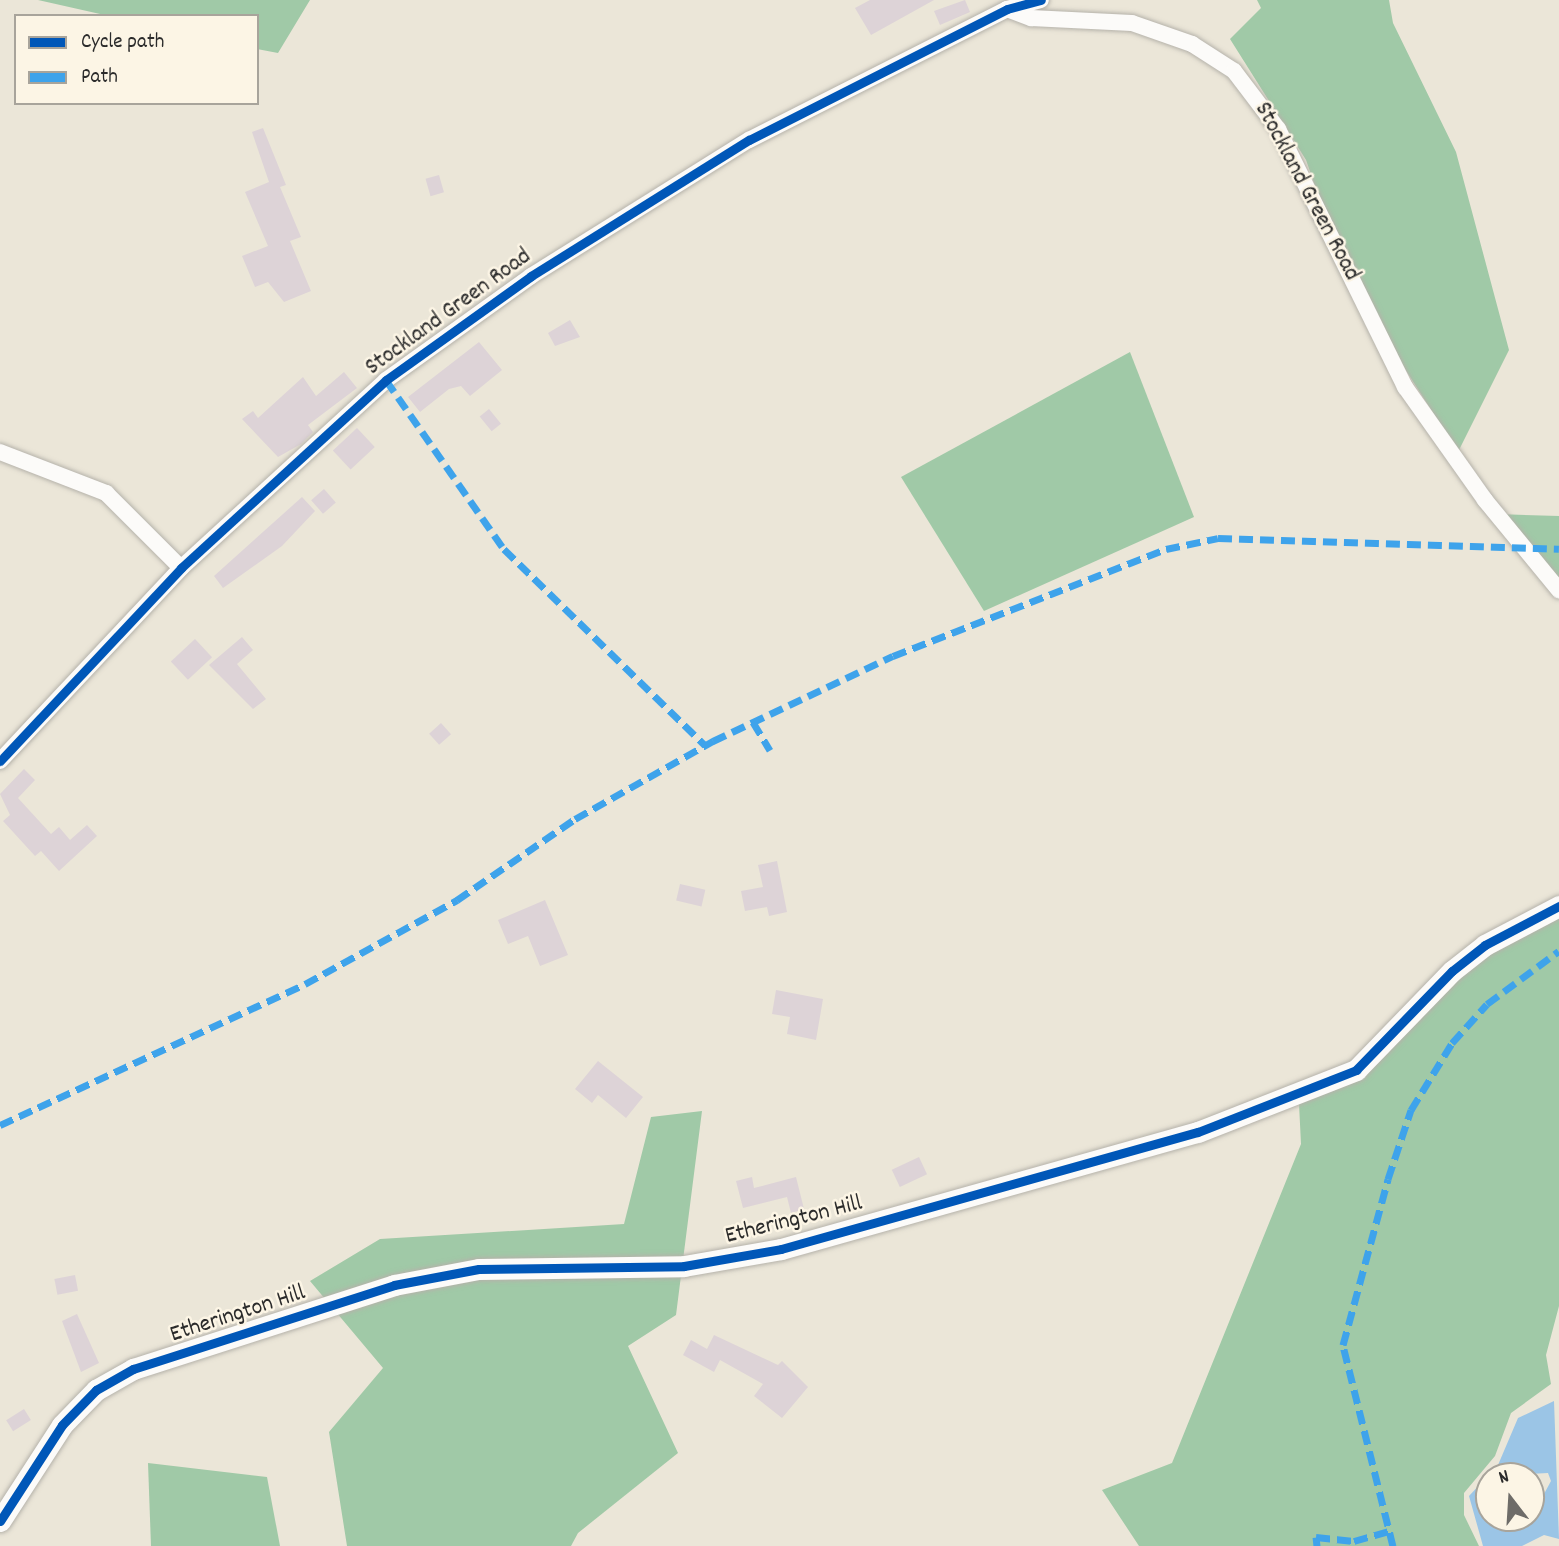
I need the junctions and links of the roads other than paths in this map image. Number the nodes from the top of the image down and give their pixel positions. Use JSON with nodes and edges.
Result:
{"nodes":[{"id":1,"x":1041,"y":0,"type":"edge"},
{"id":2,"x":1007,"y":9,"type":"junction"},
{"id":3,"x":0,"y":452,"type":"edge"},
{"id":4,"x":181,"y":568,"type":"junction"},
{"id":5,"x":1559,"y":590,"type":"edge"},
{"id":6,"x":0,"y":761,"type":"edge"},
{"id":7,"x":1559,"y":905,"type":"edge"},
{"id":8,"x":0,"y":1521,"type":"edge"}],
"edges":[{"from":1,"to":2,"type":"street"},
{"from":2,"to":4,"type":"street","name":"Stockland Green Road"},
{"from":2,"to":5,"type":"street","name":"Stockland Green Road"},
{"from":3,"to":4,"type":"street"},
{"from":4,"to":6,"type":"street","name":"Stockland Green Road"},
{"from":7,"to":8,"type":"street","name":"Etherington Hill"}]}
